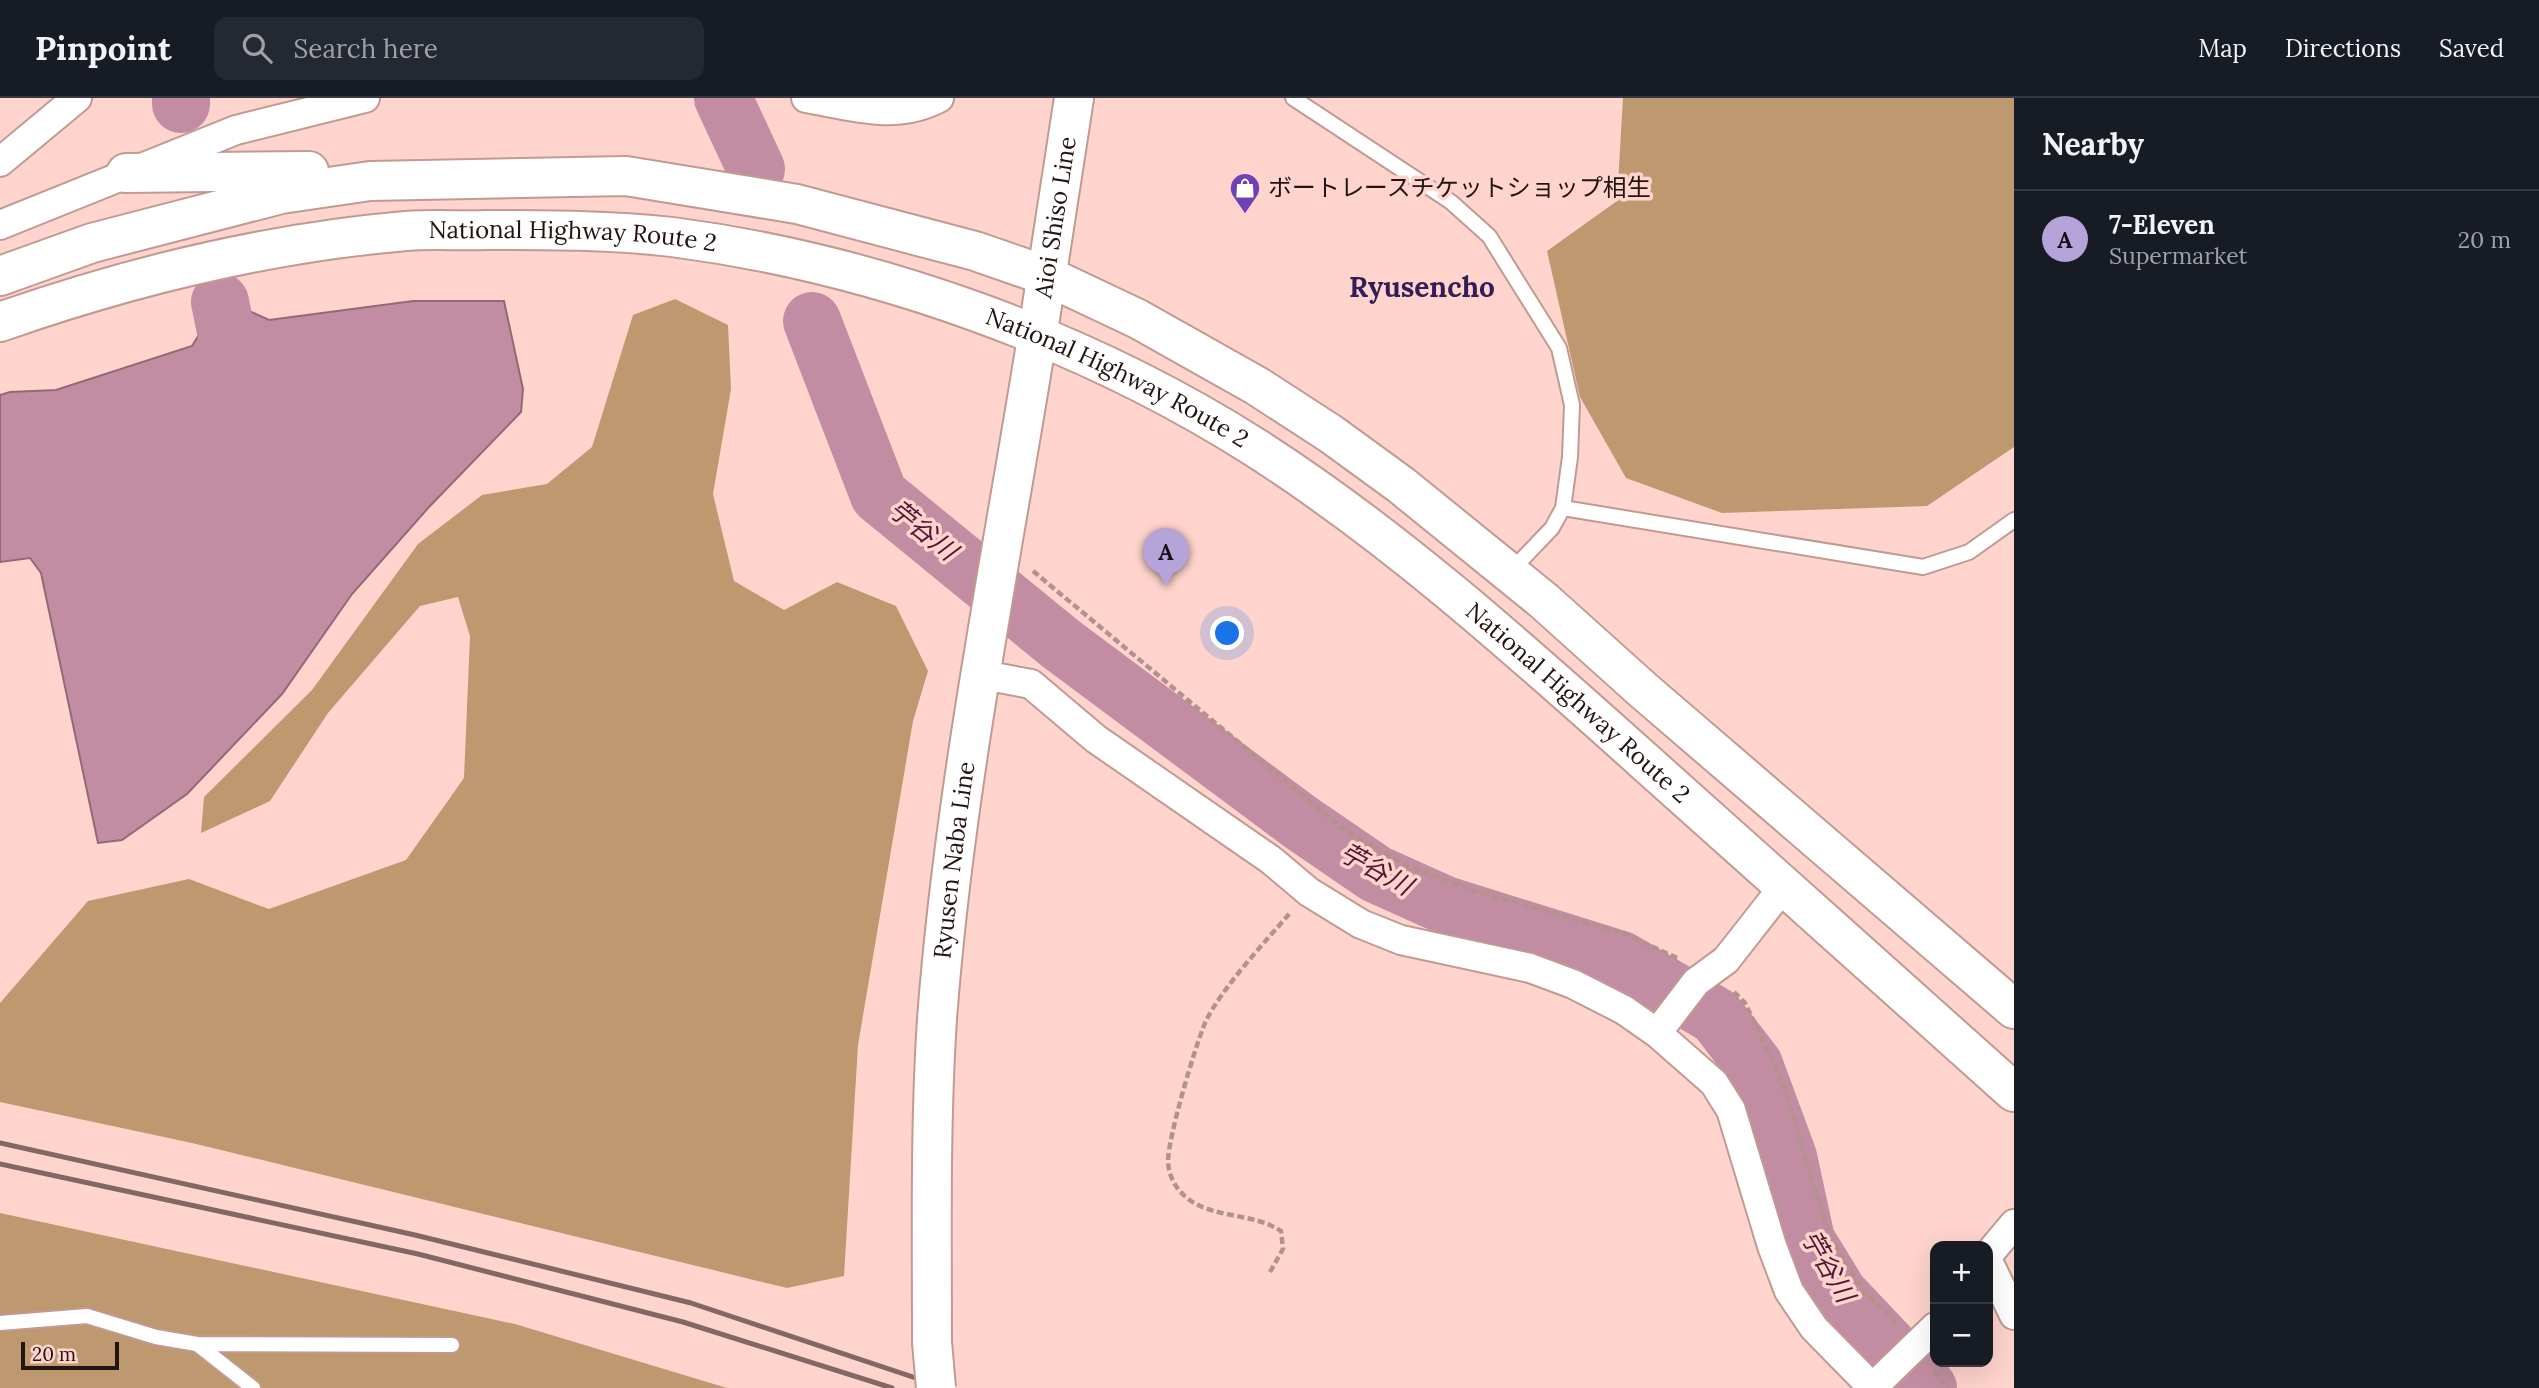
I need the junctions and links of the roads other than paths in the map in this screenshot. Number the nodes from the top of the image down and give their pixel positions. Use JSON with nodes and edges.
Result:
{"nodes":[{"id":1,"x":77,"y":98,"type":"edge"},
{"id":2,"x":365,"y":98,"type":"edge"},
{"id":3,"x":806,"y":98,"type":"edge"},
{"id":4,"x":940,"y":98,"type":"edge"},
{"id":5,"x":1074,"y":98,"type":"edge"},
{"id":6,"x":1293,"y":98,"type":"edge"},
{"id":7,"x":0,"y":162,"type":"edge"},
{"id":8,"x":126,"y":173,"type":"junction"},
{"id":9,"x":626,"y":176,"type":"junction"},
{"id":10,"x":0,"y":225,"type":"edge"},
{"id":11,"x":0,"y":276,"type":"edge"},
{"id":12,"x":1047,"y":276,"type":"junction"},
{"id":13,"x":0,"y":322,"type":"edge"},
{"id":14,"x":1038,"y":338,"type":"junction"},
{"id":15,"x":1563,"y":508,"type":"junction"},
{"id":16,"x":2014,"y":520,"type":"edge"},
{"id":17,"x":1510,"y":573,"type":"junction"},
{"id":18,"x":983,"y":675,"type":"junction"},
{"id":19,"x":1784,"y":886,"type":"junction"},
{"id":20,"x":2014,"y":1009,"type":"edge"},
{"id":21,"x":1661,"y":1027,"type":"junction"},
{"id":22,"x":2014,"y":1092,"type":"edge"},
{"id":23,"x":2014,"y":1224,"type":"edge"},
{"id":24,"x":1993,"y":1249,"type":"edge"},
{"id":25,"x":1993,"y":1271,"type":"edge"},
{"id":26,"x":2014,"y":1315,"type":"edge"},
{"id":27,"x":0,"y":1323,"type":"edge"},
{"id":28,"x":1930,"y":1331,"type":"edge"},
{"id":29,"x":197,"y":1344,"type":"junction"},
{"id":30,"x":452,"y":1345,"type":"dead end"},
{"id":31,"x":1875,"y":1385,"type":"edge"},
{"id":32,"x":253,"y":1388,"type":"edge"},
{"id":33,"x":936,"y":1388,"type":"edge"}],
"edges":[{"from":1,"to":7,"type":"street"},
{"from":2,"to":8,"type":"street"},
{"from":3,"to":4,"type":"street"},
{"from":5,"to":12,"type":"main road","name":"Aioi Shiso Line"},
{"from":6,"to":15,"type":"lane"},
{"from":8,"to":9,"type":"main road"},
{"from":8,"to":10,"type":"street"},
{"from":9,"to":11,"type":"main road"},
{"from":9,"to":12,"type":"main road"},
{"from":12,"to":14,"type":"main road","name":"Aioi Shiso Line"},
{"from":12,"to":17,"type":"main road"},
{"from":13,"to":14,"type":"main road","name":"National Highway Route 2"},
{"from":14,"to":18,"type":"main road","name":"Ryusen Naba Line"},
{"from":14,"to":19,"type":"main road","name":"National Highway Route 2"},
{"from":15,"to":16,"type":"lane"},
{"from":15,"to":17,"type":"lane"},
{"from":17,"to":20,"type":"main road"},
{"from":18,"to":21,"type":"street"},
{"from":18,"to":33,"type":"main road","name":"Ryusen Naba Line","bridge":true},
{"from":19,"to":21,"type":"street"},
{"from":19,"to":22,"type":"main road","name":"National Highway Route 2"},
{"from":21,"to":31,"type":"street"},
{"from":23,"to":24,"type":"street"},
{"from":25,"to":26,"type":"street"},
{"from":27,"to":29,"type":"lane"},
{"from":28,"to":31,"type":"street"},
{"from":29,"to":30,"type":"lane"},
{"from":29,"to":32,"type":"lane"}]}
